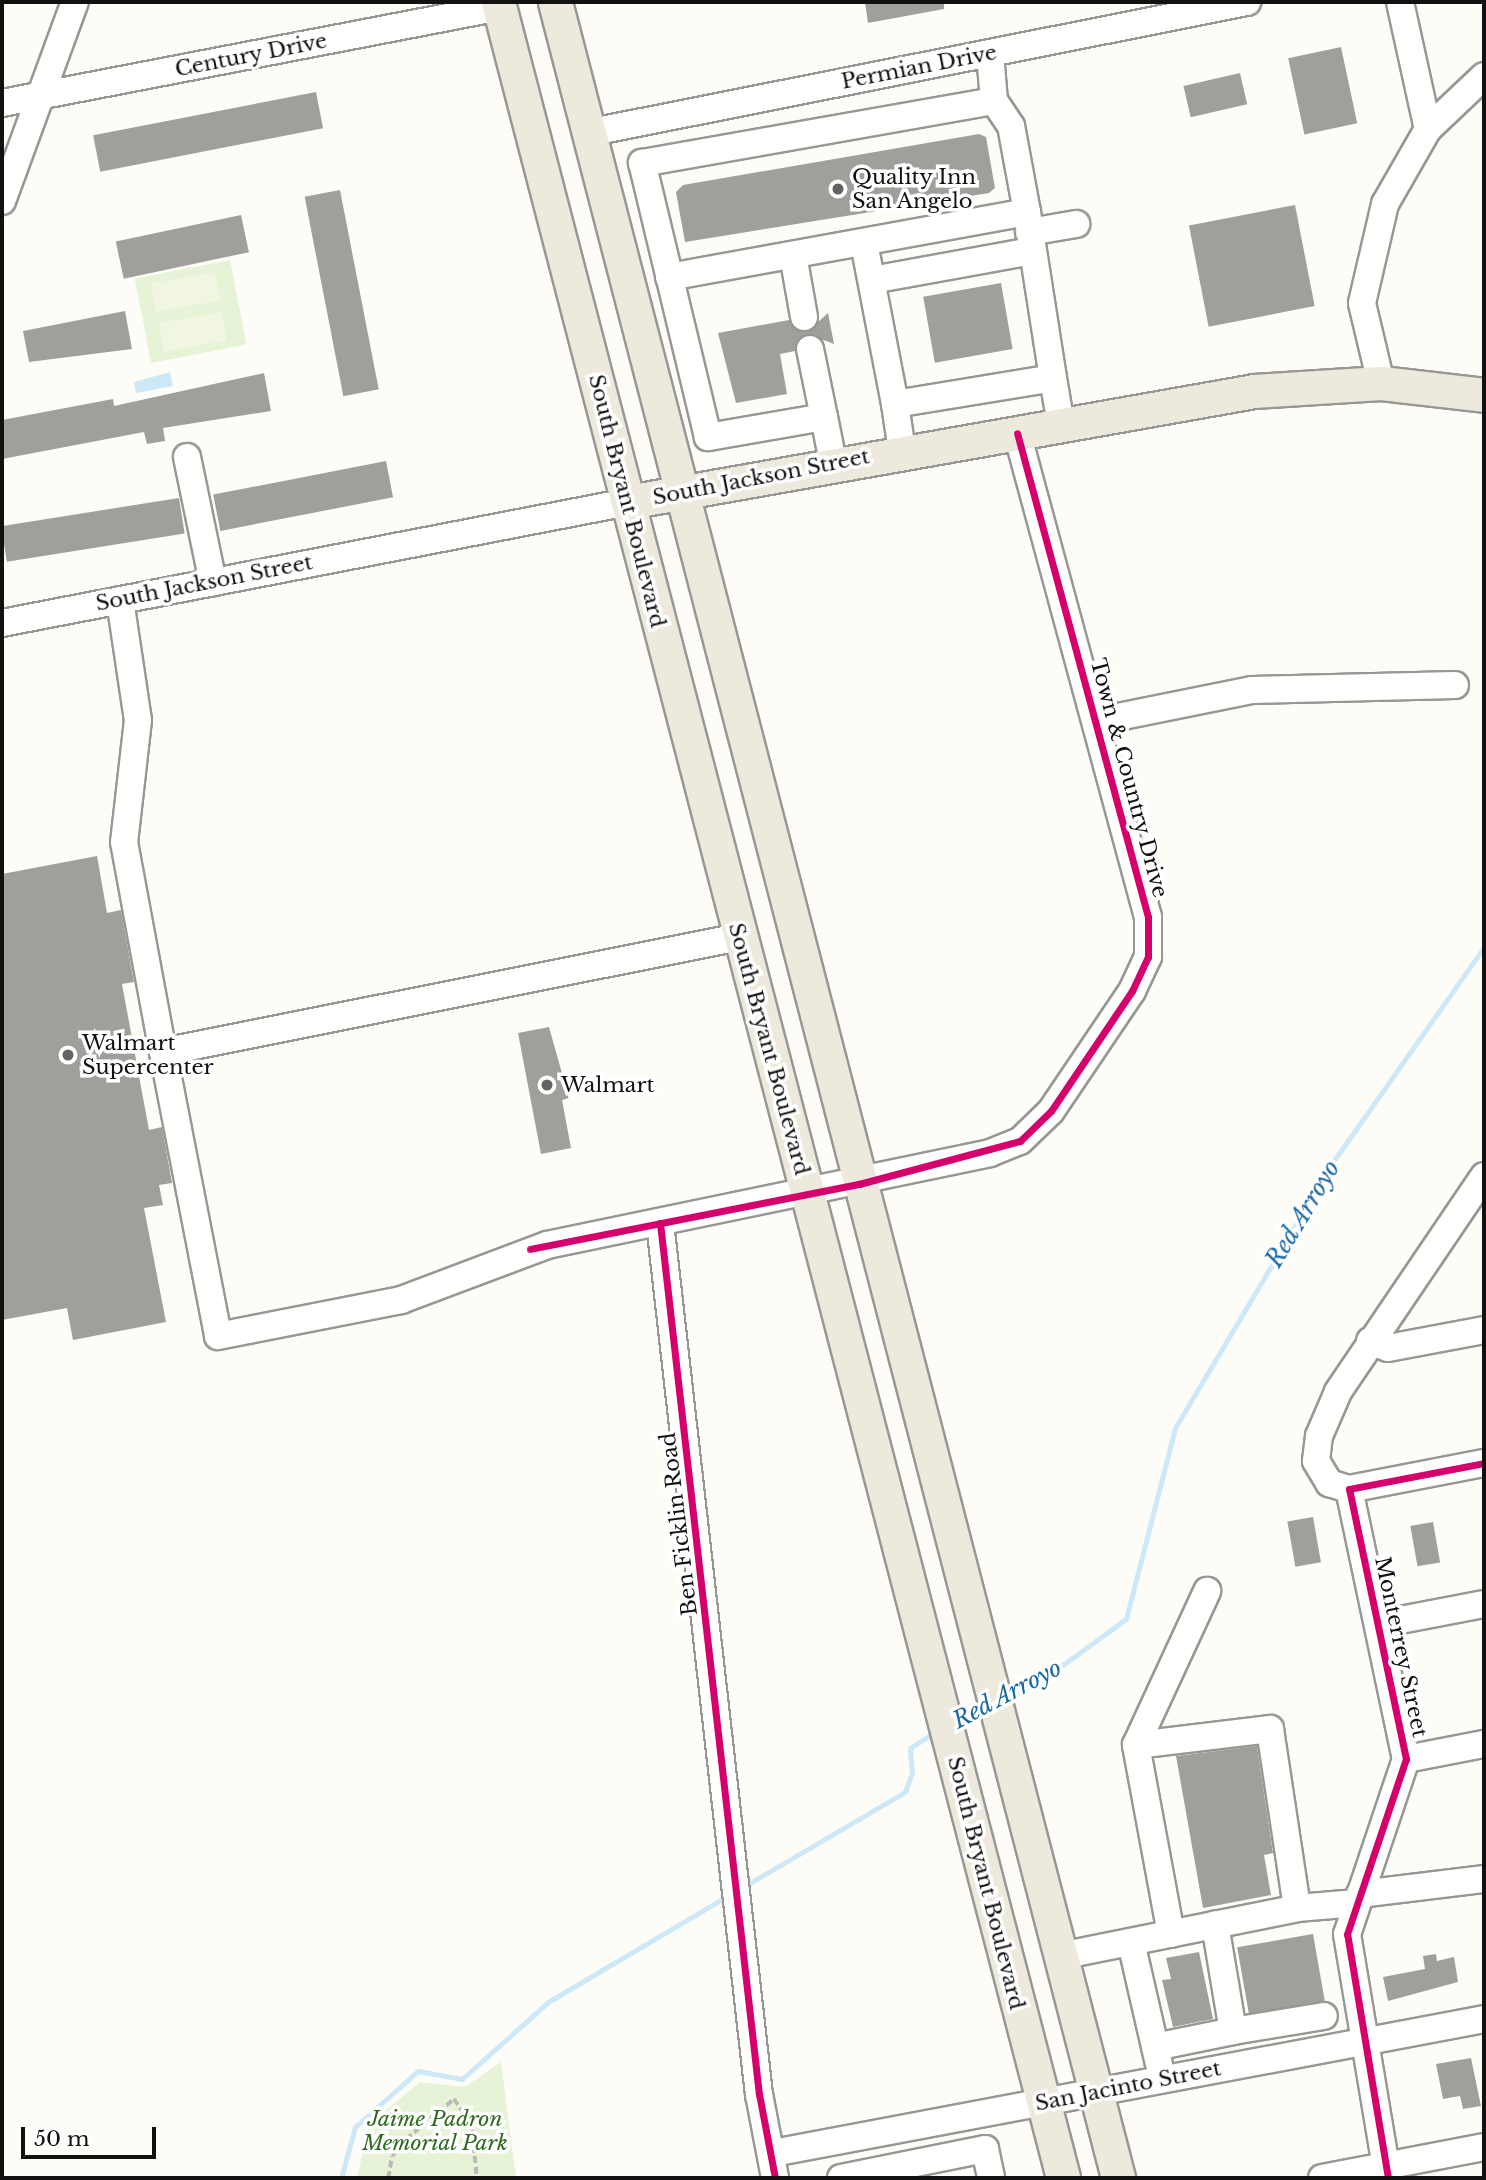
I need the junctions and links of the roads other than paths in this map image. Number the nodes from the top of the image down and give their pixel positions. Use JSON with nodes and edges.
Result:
{"nodes":[{"id":1,"x":75,"y":2,"type":"edge"},
{"id":2,"x":555,"y":2,"type":"edge"},
{"id":3,"x":1247,"y":2,"type":"edge"},
{"id":4,"x":1400,"y":2,"type":"edge"},
{"id":5,"x":499,"y":4,"type":"edge"},
{"id":6,"x":990,"y":53,"type":"junction"},
{"id":7,"x":1484,"y":76,"type":"edge"},
{"id":8,"x":804,"y":89,"type":"junction"},
{"id":9,"x":42,"y":96,"type":"junction"},
{"id":10,"x":994,"y":101,"type":"junction"},
{"id":11,"x":2,"y":103,"type":"edge"},
{"id":12,"x":1427,"y":129,"type":"junction"},
{"id":13,"x":592,"y":132,"type":"junction"},
{"id":14,"x":811,"y":134,"type":"junction"},
{"id":15,"x":2,"y":201,"type":"edge"},
{"id":16,"x":1076,"y":224,"type":"dead end"},
{"id":17,"x":1030,"y":232,"type":"junction"},
{"id":18,"x":864,"y":243,"type":"junction"},
{"id":19,"x":793,"y":256,"type":"junction"},
{"id":20,"x":669,"y":277,"type":"junction"},
{"id":21,"x":872,"y":280,"type":"junction"},
{"id":22,"x":804,"y":317,"type":"dead end"},
{"id":23,"x":810,"y":349,"type":"dead end"},
{"id":24,"x":1054,"y":378,"type":"junction"},
{"id":25,"x":1381,"y":383,"type":"junction"},
{"id":26,"x":1484,"y":395,"type":"edge"},
{"id":27,"x":895,"y":404,"type":"junction"},
{"id":28,"x":824,"y":417,"type":"junction"},
{"id":29,"x":1061,"y":425,"type":"junction"},
{"id":30,"x":1017,"y":433,"type":"junction"},
{"id":31,"x":902,"y":451,"type":"junction"},
{"id":32,"x":187,"y":457,"type":"dead end"},
{"id":33,"x":833,"y":462,"type":"junction"},
{"id":34,"x":681,"y":491,"type":"junction"},
{"id":35,"x":628,"y":502,"type":"junction"},
{"id":36,"x":212,"y":582,"type":"junction"},
{"id":37,"x":120,"y":600,"type":"junction"},
{"id":38,"x":2,"y":623,"type":"edge"},
{"id":39,"x":1455,"y":685,"type":"dead end"},
{"id":40,"x":1098,"y":721,"type":"junction"},
{"id":41,"x":739,"y":937,"type":"junction"},
{"id":42,"x":163,"y":1052,"type":"junction"},
{"id":43,"x":1484,"y":1176,"type":"edge"},
{"id":44,"x":859,"y":1184,"type":"junction"},
{"id":45,"x":808,"y":1194,"type":"junction"},
{"id":46,"x":660,"y":1223,"type":"junction"},
{"id":47,"x":1484,"y":1330,"type":"edge"},
{"id":48,"x":1370,"y":1340,"type":"junction"},
{"id":49,"x":1484,"y":1463,"type":"edge"},
{"id":50,"x":1349,"y":1489,"type":"junction"},
{"id":51,"x":1207,"y":1591,"type":"dead end"},
{"id":52,"x":1484,"y":1604,"type":"edge"},
{"id":53,"x":1379,"y":1624,"type":"junction"},
{"id":54,"x":1484,"y":1744,"type":"edge"},
{"id":55,"x":1136,"y":1745,"type":"junction"},
{"id":56,"x":1406,"y":1759,"type":"junction"},
{"id":57,"x":1484,"y":1879,"type":"edge"},
{"id":58,"x":1358,"y":1899,"type":"junction"},
{"id":59,"x":1297,"y":1908,"type":"junction"},
{"id":60,"x":1215,"y":1925,"type":"junction"},
{"id":61,"x":1171,"y":1934,"type":"junction"},
{"id":62,"x":1131,"y":1942,"type":"junction"},
{"id":63,"x":1060,"y":1956,"type":"junction"},
{"id":64,"x":1324,"y":2016,"type":"dead end"},
{"id":65,"x":1484,"y":2019,"type":"edge"},
{"id":66,"x":1233,"y":2031,"type":"junction"},
{"id":67,"x":1362,"y":2042,"type":"junction"},
{"id":68,"x":1155,"y":2047,"type":"junction"},
{"id":69,"x":1163,"y":2079,"type":"junction"},
{"id":70,"x":1095,"y":2092,"type":"junction"},
{"id":71,"x":1042,"y":2102,"type":"junction"},
{"id":72,"x":948,"y":2120,"type":"junction"},
{"id":73,"x":828,"y":2143,"type":"junction"},
{"id":74,"x":1484,"y":2147,"type":"edge"},
{"id":75,"x":774,"y":2166,"type":"edge"},
{"id":76,"x":956,"y":2167,"type":"edge"},
{"id":77,"x":1387,"y":2172,"type":"edge"},
{"id":78,"x":834,"y":2178,"type":"edge"},
{"id":79,"x":841,"y":2178,"type":"edge"},
{"id":80,"x":992,"y":2178,"type":"edge"},
{"id":81,"x":1063,"y":2178,"type":"edge"},
{"id":82,"x":1118,"y":2178,"type":"edge"},
{"id":83,"x":1322,"y":2178,"type":"edge"}],
"edges":[{"from":1,"to":9,"type":"street"},
{"from":2,"to":13,"type":"main road"},
{"from":3,"to":6,"type":"street","name":"Permian Drive"},
{"from":4,"to":12,"type":"street"},
{"from":5,"to":9,"type":"street","name":"Century Drive"},
{"from":5,"to":35,"type":"main road","name":"South Bryant Boulevard"},
{"from":6,"to":8,"type":"street","name":"Permian Drive"},
{"from":6,"to":10,"type":"street"},
{"from":7,"to":12,"type":"street"},
{"from":8,"to":13,"type":"street","name":"Permian Drive"},
{"from":8,"to":14,"type":"street"},
{"from":9,"to":11,"type":"street","name":"Century Drive"},
{"from":9,"to":15,"type":"street"},
{"from":10,"to":14,"type":"street"},
{"from":10,"to":17,"type":"street"},
{"from":12,"to":25,"type":"street"},
{"from":13,"to":34,"type":"main road"},
{"from":14,"to":20,"type":"street"},
{"from":16,"to":17,"type":"street"},
{"from":17,"to":18,"type":"street"},
{"from":17,"to":21,"type":"street"},
{"from":17,"to":24,"type":"street"},
{"from":18,"to":19,"type":"street"},
{"from":18,"to":21,"type":"street"},
{"from":19,"to":20,"type":"street"},
{"from":19,"to":22,"type":"street"},
{"from":20,"to":28,"type":"street"},
{"from":21,"to":27,"type":"street"},
{"from":23,"to":28,"type":"street"},
{"from":24,"to":27,"type":"street"},
{"from":24,"to":29,"type":"street"},
{"from":25,"to":26,"type":"main road","name":"South Jackson Street"},
{"from":25,"to":29,"type":"main road","name":"South Jackson Street"},
{"from":27,"to":31,"type":"street"},
{"from":28,"to":33,"type":"street"},
{"from":29,"to":30,"type":"main road","name":"South Jackson Street"},
{"from":30,"to":31,"type":"main road","name":"South Jackson Street"},
{"from":30,"to":40,"type":"street","name":"Town & Country Drive"},
{"from":31,"to":33,"type":"main road","name":"South Jackson Street"},
{"from":32,"to":36,"type":"street"},
{"from":33,"to":34,"type":"main road","name":"South Jackson Street"},
{"from":34,"to":35,"type":"main road","name":"South Jackson Street"},
{"from":34,"to":44,"type":"main road"},
{"from":35,"to":36,"type":"street","name":"South Jackson Street"},
{"from":35,"to":41,"type":"main road","name":"South Bryant Boulevard"},
{"from":36,"to":37,"type":"street","name":"South Jackson Street"},
{"from":37,"to":38,"type":"street","name":"South Jackson Street"},
{"from":37,"to":42,"type":"street"},
{"from":39,"to":40,"type":"street"},
{"from":40,"to":44,"type":"street","name":"Town & Country Drive"},
{"from":41,"to":42,"type":"street"},
{"from":41,"to":45,"type":"main road","name":"South Bryant Boulevard"},
{"from":42,"to":46,"type":"street"},
{"from":43,"to":48,"type":"street"},
{"from":44,"to":45,"type":"street","name":"Town & Country Drive"},
{"from":44,"to":63,"type":"main road"},
{"from":45,"to":46,"type":"street"},
{"from":45,"to":71,"type":"main road","name":"South Bryant Boulevard"},
{"from":46,"to":75,"type":"street","name":"Ben Ficklin Road"},
{"from":47,"to":48,"type":"street"},
{"from":48,"to":50,"type":"street"},
{"from":49,"to":50,"type":"street"},
{"from":50,"to":53,"type":"street","name":"Monterrey Street"},
{"from":51,"to":55,"type":"street"},
{"from":52,"to":53,"type":"street"},
{"from":53,"to":56,"type":"street","name":"Monterrey Street"},
{"from":54,"to":56,"type":"street"},
{"from":55,"to":59,"type":"street"},
{"from":55,"to":61,"type":"street"},
{"from":56,"to":58,"type":"street","name":"Monterrey Street"},
{"from":57,"to":58,"type":"street"},
{"from":58,"to":59,"type":"street"},
{"from":58,"to":67,"type":"street","name":"Monterrey Street"},
{"from":59,"to":60,"type":"street"},
{"from":60,"to":61,"type":"street"},
{"from":60,"to":66,"type":"street"},
{"from":61,"to":62,"type":"street"},
{"from":62,"to":63,"type":"street"},
{"from":62,"to":68,"type":"street"},
{"from":63,"to":70,"type":"main road"},
{"from":64,"to":66,"type":"street"},
{"from":65,"to":67,"type":"street","name":"San Jacinto Street"},
{"from":66,"to":68,"type":"street"},
{"from":67,"to":69,"type":"street","name":"San Jacinto Street"},
{"from":67,"to":77,"type":"street","name":"Monterrey Street"},
{"from":68,"to":69,"type":"street"},
{"from":69,"to":70,"type":"street","name":"San Jacinto Street"},
{"from":70,"to":71,"type":"street","name":"San Jacinto Street"},
{"from":70,"to":82,"type":"main road"},
{"from":71,"to":72,"type":"street","name":"San Jacinto Street"},
{"from":71,"to":81,"type":"main road","name":"South Bryant Boulevard"},
{"from":72,"to":73,"type":"street","name":"San Jacinto Street"},
{"from":72,"to":76,"type":"street"},
{"from":73,"to":75,"type":"street","name":"San Jacinto Street"},
{"from":73,"to":78,"type":"street"},
{"from":74,"to":77,"type":"street"},
{"from":76,"to":79,"type":"street"},
{"from":76,"to":80,"type":"street"},
{"from":77,"to":83,"type":"street"}]}
